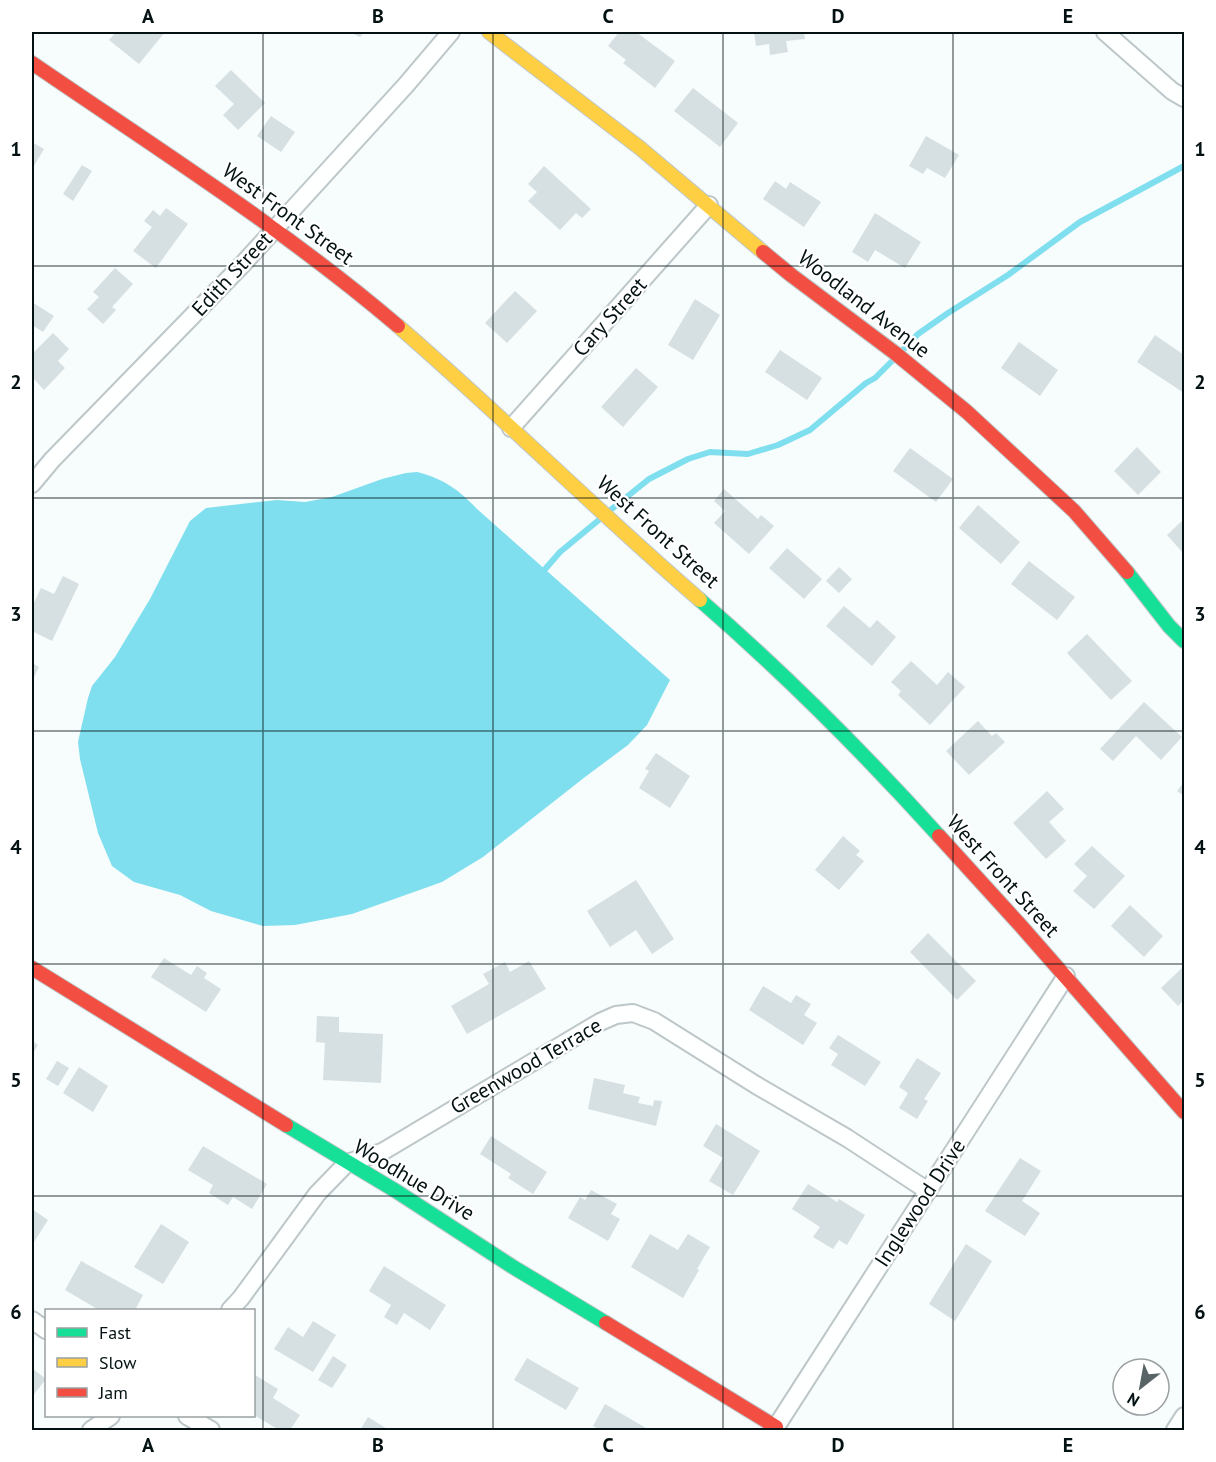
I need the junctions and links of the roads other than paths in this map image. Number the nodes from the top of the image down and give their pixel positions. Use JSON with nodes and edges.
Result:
{"nodes":[{"id":1,"x":451,"y":32,"type":"edge"},
{"id":2,"x":489,"y":32,"type":"edge"},
{"id":3,"x":1105,"y":32,"type":"edge"},
{"id":4,"x":32,"y":63,"type":"edge"},
{"id":5,"x":1185,"y":98,"type":"edge"},
{"id":6,"x":709,"y":205,"type":"junction"},
{"id":7,"x":274,"y":228,"type":"junction"},
{"id":8,"x":511,"y":428,"type":"junction"},
{"id":9,"x":32,"y":484,"type":"edge"},
{"id":10,"x":1185,"y":641,"type":"edge"},
{"id":11,"x":32,"y":968,"type":"edge"},
{"id":12,"x":1066,"y":976,"type":"junction"},
{"id":13,"x":1185,"y":1112,"type":"edge"},
{"id":14,"x":346,"y":1163,"type":"junction"},
{"id":15,"x":928,"y":1191,"type":"junction"},
{"id":16,"x":232,"y":1309,"type":"edge"},
{"id":17,"x":32,"y":1320,"type":"edge"},
{"id":18,"x":45,"y":1329,"type":"edge"},
{"id":19,"x":1185,"y":1416,"type":"edge"},
{"id":20,"x":110,"y":1417,"type":"edge"},
{"id":21,"x":189,"y":1417,"type":"edge"},
{"id":22,"x":775,"y":1429,"type":"edge"},
{"id":23,"x":91,"y":1431,"type":"edge"},
{"id":24,"x":211,"y":1431,"type":"edge"},
{"id":25,"x":1175,"y":1431,"type":"edge"}],
"edges":[{"from":1,"to":7,"type":"street","name":"Edith Street"},
{"from":2,"to":6,"type":"street","name":"Woodland Avenue"},
{"from":3,"to":5,"type":"street"},
{"from":4,"to":7,"type":"street","name":"West Front Street"},
{"from":6,"to":8,"type":"street","name":"Cary Street"},
{"from":6,"to":10,"type":"street","name":"Woodland Avenue"},
{"from":7,"to":8,"type":"street","name":"West Front Street"},
{"from":7,"to":9,"type":"street","name":"Edith Street"},
{"from":8,"to":12,"type":"street","name":"West Front Street"},
{"from":11,"to":14,"type":"street","name":"Woodhue Drive"},
{"from":12,"to":13,"type":"street","name":"West Front Street"},
{"from":12,"to":15,"type":"street","name":"Inglewood Drive"},
{"from":14,"to":15,"type":"street","name":"Greenwood Terrace"},
{"from":14,"to":16,"type":"street","name":"Greenwood Terrace"},
{"from":14,"to":22,"type":"street","name":"Woodhue Drive"},
{"from":15,"to":22,"type":"street","name":"Inglewood Drive"},
{"from":17,"to":18,"type":"street"},
{"from":19,"to":25,"type":"street"},
{"from":20,"to":23,"type":"street"},
{"from":21,"to":24,"type":"street"}]}
